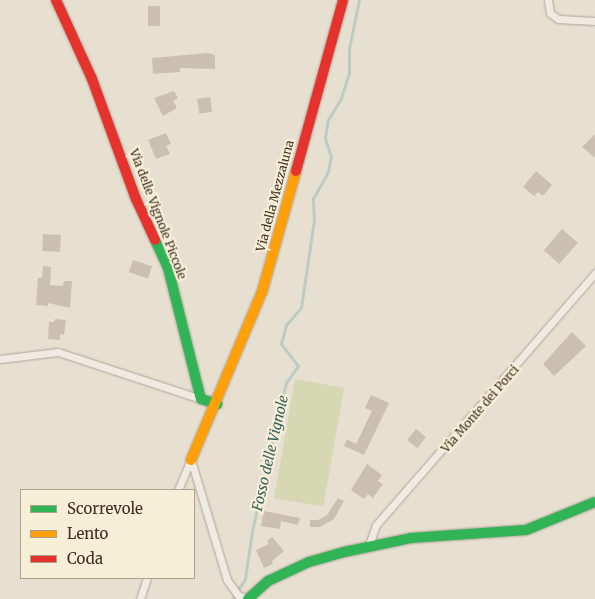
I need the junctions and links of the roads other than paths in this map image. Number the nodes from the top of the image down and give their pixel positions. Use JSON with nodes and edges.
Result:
{"nodes":[{"id":1,"x":56,"y":0,"type":"edge"},
{"id":2,"x":343,"y":0,"type":"edge"},
{"id":3,"x":548,"y":0,"type":"edge"},
{"id":4,"x":595,"y":21,"type":"edge"},
{"id":5,"x":595,"y":273,"type":"edge"},
{"id":6,"x":0,"y":359,"type":"edge"},
{"id":7,"x":201,"y":399,"type":"junction"},
{"id":8,"x":219,"y":399,"type":"junction"},
{"id":9,"x":191,"y":460,"type":"junction"},
{"id":10,"x":178,"y":489,"type":"edge"},
{"id":11,"x":595,"y":502,"type":"edge"},
{"id":12,"x":369,"y":545,"type":"junction"},
{"id":13,"x":146,"y":579,"type":"edge"},
{"id":14,"x":140,"y":599,"type":"edge"},
{"id":15,"x":247,"y":599,"type":"edge"}],
"edges":[{"from":1,"to":7,"type":"street","name":"Via delle Vignole Piccole"},
{"from":2,"to":8,"type":"street","name":"Via della Mezzaluna"},
{"from":3,"to":4,"type":"street"},
{"from":5,"to":12,"type":"street","name":"Via Monte dei Porci"},
{"from":6,"to":7,"type":"street"},
{"from":7,"to":8,"type":"street"},
{"from":8,"to":9,"type":"street","name":"Via della Mezzaluna"},
{"from":9,"to":10,"type":"street","name":"Via della Mezzaluna"},
{"from":9,"to":15,"type":"street"},
{"from":11,"to":12,"type":"street"},
{"from":12,"to":15,"type":"street"},
{"from":13,"to":14,"type":"street"}]}
